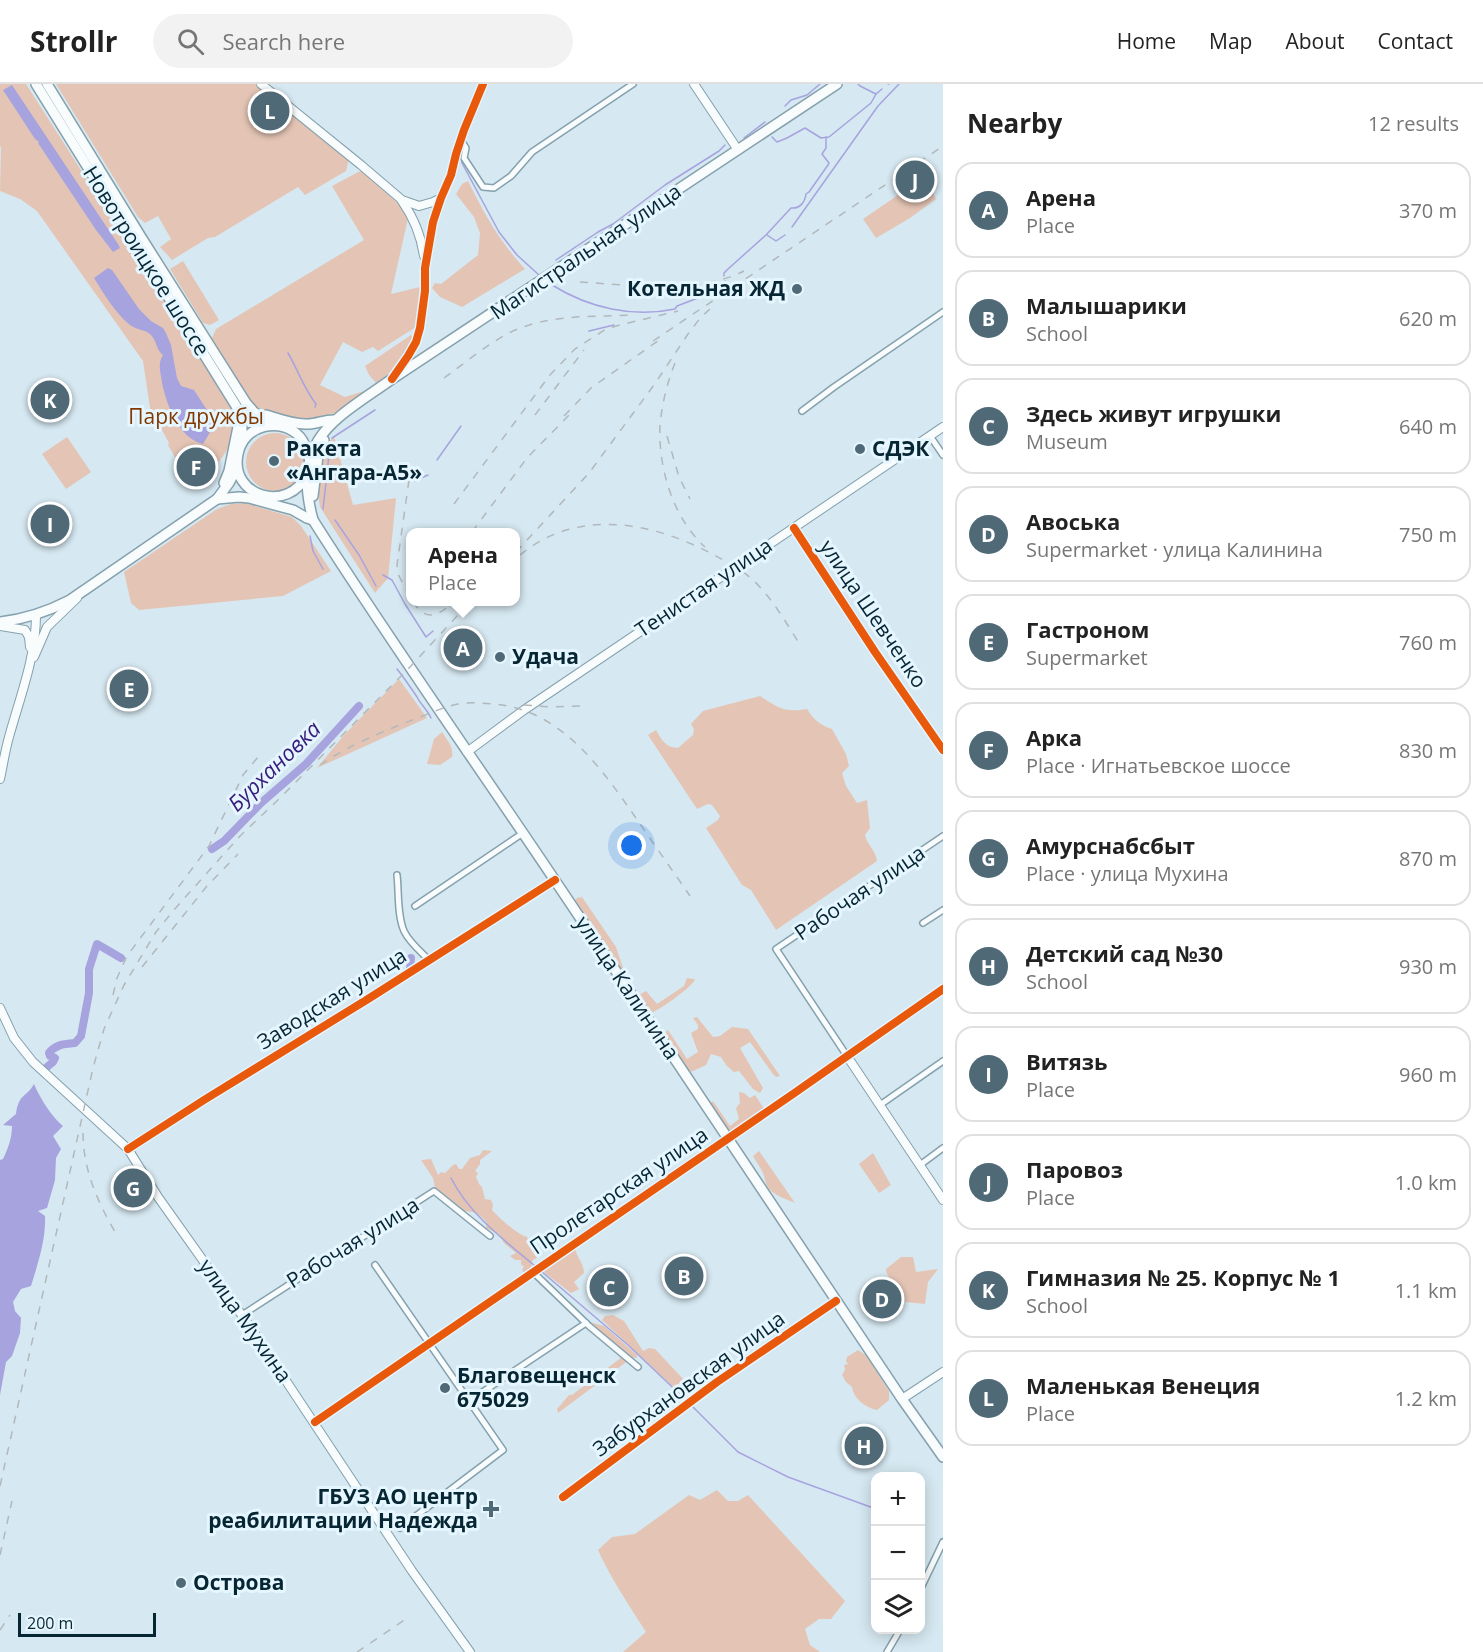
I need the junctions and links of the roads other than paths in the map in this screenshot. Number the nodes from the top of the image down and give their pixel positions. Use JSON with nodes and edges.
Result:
{"nodes":[{"id":1,"x":36,"y":84,"type":"edge"},
{"id":2,"x":48,"y":84,"type":"edge"},
{"id":3,"x":261,"y":84,"type":"edge"},
{"id":4,"x":483,"y":84,"type":"edge"},
{"id":5,"x":633,"y":84,"type":"edge"},
{"id":6,"x":694,"y":84,"type":"edge"},
{"id":7,"x":837,"y":84,"type":"edge"},
{"id":8,"x":461,"y":140,"type":"junction"},
{"id":9,"x":738,"y":150,"type":"junction"},
{"id":10,"x":441,"y":198,"type":"junction"},
{"id":11,"x":402,"y":200,"type":"junction"},
{"id":12,"x":425,"y":268,"type":"junction"},
{"id":13,"x":943,"y":312,"type":"edge"},
{"id":14,"x":392,"y":380,"type":"junction"},
{"id":15,"x":242,"y":406,"type":"junction"},
{"id":16,"x":802,"y":411,"type":"dead end"},
{"id":17,"x":335,"y":420,"type":"junction"},
{"id":18,"x":276,"y":425,"type":"junction"},
{"id":19,"x":943,"y":427,"type":"edge"},
{"id":20,"x":293,"y":431,"type":"junction"},
{"id":21,"x":930,"y":436,"type":"junction"},
{"id":22,"x":242,"y":443,"type":"junction"},
{"id":23,"x":943,"y":455,"type":"edge"},
{"id":24,"x":309,"y":458,"type":"junction"},
{"id":25,"x":237,"y":468,"type":"junction"},
{"id":26,"x":308,"y":472,"type":"junction"},
{"id":27,"x":253,"y":491,"type":"junction"},
{"id":28,"x":273,"y":497,"type":"junction"},
{"id":29,"x":217,"y":499,"type":"junction"},
{"id":30,"x":313,"y":519,"type":"junction"},
{"id":31,"x":794,"y":528,"type":"junction"},
{"id":32,"x":92,"y":585,"type":"junction"},
{"id":33,"x":36,"y":615,"type":"junction"},
{"id":34,"x":0,"y":624,"type":"edge"},
{"id":35,"x":29,"y":667,"type":"junction"},
{"id":36,"x":942,"y":745,"type":"edge"},
{"id":37,"x":466,"y":752,"type":"junction"},
{"id":38,"x":0,"y":778,"type":"edge"},
{"id":39,"x":523,"y":833,"type":"junction"},
{"id":40,"x":943,"y":836,"type":"edge"},
{"id":41,"x":397,"y":875,"type":"dead end"},
{"id":42,"x":555,"y":880,"type":"junction"},
{"id":43,"x":415,"y":906,"type":"dead end"},
{"id":44,"x":943,"y":910,"type":"edge"},
{"id":45,"x":923,"y":923,"type":"dead end"},
{"id":46,"x":429,"y":960,"type":"junction"},
{"id":47,"x":943,"y":989,"type":"edge"},
{"id":48,"x":0,"y":1008,"type":"edge"},
{"id":49,"x":847,"y":1056,"type":"junction"},
{"id":50,"x":943,"y":1061,"type":"edge"},
{"id":51,"x":880,"y":1105,"type":"junction"},
{"id":52,"x":727,"y":1139,"type":"junction"},
{"id":53,"x":943,"y":1148,"type":"edge"},
{"id":54,"x":128,"y":1149,"type":"junction"},
{"id":55,"x":920,"y":1165,"type":"junction"},
{"id":56,"x":943,"y":1200,"type":"edge"},
{"id":57,"x":490,"y":1236,"type":"dead end"},
{"id":58,"x":375,"y":1265,"type":"dead end"},
{"id":59,"x":537,"y":1270,"type":"junction"},
{"id":60,"x":836,"y":1301,"type":"junction"},
{"id":61,"x":242,"y":1315,"type":"junction"},
{"id":62,"x":586,"y":1323,"type":"junction"},
{"id":63,"x":429,"y":1344,"type":"junction"},
{"id":64,"x":638,"y":1367,"type":"dead end"},
{"id":65,"x":943,"y":1372,"type":"edge"},
{"id":66,"x":902,"y":1399,"type":"junction"},
{"id":67,"x":469,"y":1401,"type":"junction"},
{"id":68,"x":315,"y":1422,"type":"junction"},
{"id":69,"x":943,"y":1456,"type":"edge"},
{"id":70,"x":563,"y":1497,"type":"dead end"},
{"id":71,"x":400,"y":1528,"type":"dead end"},
{"id":72,"x":943,"y":1542,"type":"edge"},
{"id":73,"x":925,"y":1581,"type":"edge"},
{"id":74,"x":897,"y":1634,"type":"edge"},
{"id":75,"x":470,"y":1652,"type":"edge"},
{"id":76,"x":887,"y":1652,"type":"edge"}],
"edges":[{"from":1,"to":15,"type":"main road","name":"Новотроицкое шоссе"},
{"from":2,"to":15,"type":"main road","name":"Новотроицкое шоссе"},
{"from":3,"to":11,"type":"street"},
{"from":4,"to":8,"type":"street"},
{"from":5,"to":8,"type":"street"},
{"from":6,"to":9,"type":"street"},
{"from":7,"to":9,"type":"main road","name":"Магистральная улица"},
{"from":8,"to":10,"type":"street"},
{"from":9,"to":14,"type":"main road","name":"Магистральная улица"},
{"from":10,"to":11,"type":"street"},
{"from":10,"to":12,"type":"street"},
{"from":11,"to":12,"type":"street"},
{"from":12,"to":14,"type":"street"},
{"from":13,"to":16,"type":"street"},
{"from":14,"to":17,"type":"main road","name":"Магистральная улица"},
{"from":15,"to":17,"type":"main road"},
{"from":15,"to":18,"type":"main road","name":"Новотроицкое шоссе"},
{"from":15,"to":22,"type":"main road","name":"Новотроицкое шоссе"},
{"from":15,"to":29,"type":"main road"},
{"from":17,"to":20,"type":"main road"},
{"from":17,"to":24,"type":"main road"},
{"from":17,"to":30,"type":"main road"},
{"from":18,"to":20,"type":"main road"},
{"from":18,"to":22,"type":"main road"},
{"from":19,"to":21,"type":"street","name":"Тенистая улица"},
{"from":20,"to":24,"type":"main road"},
{"from":21,"to":23,"type":"street"},
{"from":21,"to":31,"type":"street","name":"Тенистая улица"},
{"from":22,"to":25,"type":"main road"},
{"from":24,"to":26,"type":"main road"},
{"from":25,"to":27,"type":"main road"},
{"from":25,"to":29,"type":"main road"},
{"from":26,"to":28,"type":"main road"},
{"from":26,"to":30,"type":"main road"},
{"from":27,"to":28,"type":"main road"},
{"from":27,"to":29,"type":"main road"},
{"from":28,"to":30,"type":"main road"},
{"from":29,"to":30,"type":"main road"},
{"from":29,"to":32,"type":"main road"},
{"from":30,"to":37,"type":"main road","name":"улица Калинина"},
{"from":31,"to":36,"type":"street","name":"улица Шевченко"},
{"from":31,"to":37,"type":"street","name":"Тенистая улица"},
{"from":32,"to":33,"type":"main road"},
{"from":32,"to":35,"type":"street"},
{"from":33,"to":34,"type":"main road"},
{"from":33,"to":35,"type":"street"},
{"from":34,"to":35,"type":"street"},
{"from":35,"to":38,"type":"street"},
{"from":37,"to":39,"type":"main road","name":"улица Калинина"},
{"from":39,"to":42,"type":"main road","name":"улица Калинина"},
{"from":39,"to":43,"type":"street"},
{"from":40,"to":49,"type":"street","name":"Рабочая улица"},
{"from":41,"to":46,"type":"street"},
{"from":42,"to":46,"type":"street","name":"Заводская улица"},
{"from":42,"to":52,"type":"main road","name":"улица Калинина"},
{"from":44,"to":45,"type":"street"},
{"from":46,"to":54,"type":"street","name":"Заводская улица"},
{"from":47,"to":49,"type":"street","name":"Пролетарская улица"},
{"from":48,"to":54,"type":"street","name":"улица Мухина"},
{"from":49,"to":51,"type":"street"},
{"from":49,"to":52,"type":"street","name":"Пролетарская улица"},
{"from":50,"to":51,"type":"street"},
{"from":51,"to":55,"type":"street"},
{"from":52,"to":59,"type":"street","name":"Пролетарская улица"},
{"from":52,"to":60,"type":"main road","name":"улица Калинина"},
{"from":53,"to":55,"type":"street"},
{"from":54,"to":61,"type":"street","name":"улица Мухина"},
{"from":55,"to":56,"type":"street"},
{"from":57,"to":61,"type":"street","name":"Рабочая улица"},
{"from":58,"to":63,"type":"street"},
{"from":59,"to":62,"type":"street"},
{"from":59,"to":63,"type":"street","name":"Пролетарская улица"},
{"from":60,"to":66,"type":"main road","name":"улица Калинина"},
{"from":60,"to":70,"type":"street","name":"Забурхановская улица"},
{"from":61,"to":68,"type":"street","name":"улица Мухина"},
{"from":62,"to":64,"type":"street"},
{"from":62,"to":67,"type":"street"},
{"from":63,"to":67,"type":"street"},
{"from":63,"to":68,"type":"street","name":"Пролетарская улица"},
{"from":65,"to":66,"type":"street"},
{"from":66,"to":69,"type":"main road","name":"улица Калинина"},
{"from":67,"to":71,"type":"street"},
{"from":68,"to":75,"type":"street","name":"улица Мухина"},
{"from":72,"to":73,"type":"street"},
{"from":74,"to":76,"type":"street"}]}
